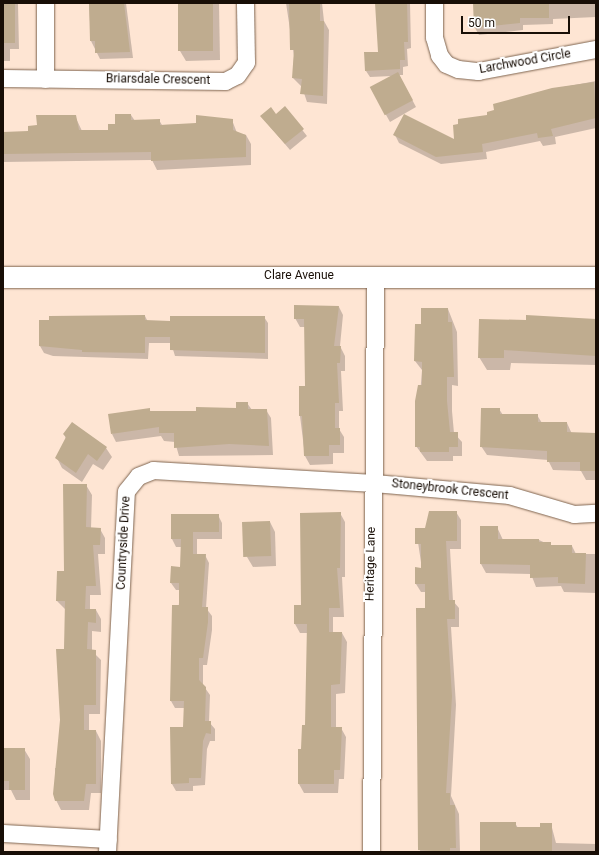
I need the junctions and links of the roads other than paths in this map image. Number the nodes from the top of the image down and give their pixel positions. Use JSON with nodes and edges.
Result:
{"nodes":[{"id":1,"x":45,"y":3,"type":"edge"},
{"id":2,"x":245,"y":3,"type":"edge"},
{"id":3,"x":434,"y":3,"type":"edge"},
{"id":4,"x":596,"y":49,"type":"edge"},
{"id":5,"x":3,"y":78,"type":"edge"},
{"id":6,"x":45,"y":79,"type":"junction"},
{"id":7,"x":375,"y":276,"type":"junction"},
{"id":8,"x":596,"y":276,"type":"edge"},
{"id":9,"x":3,"y":277,"type":"edge"},
{"id":10,"x":374,"y":483,"type":"junction"},
{"id":11,"x":596,"y":513,"type":"edge"},
{"id":12,"x":3,"y":833,"type":"edge"},
{"id":13,"x":108,"y":846,"type":"edge"},
{"id":14,"x":371,"y":852,"type":"edge"}],
"edges":[{"from":1,"to":6,"type":"street"},
{"from":2,"to":6,"type":"street","name":"Briarsdale Crescent"},
{"from":3,"to":4,"type":"street","name":"Larchwood Circle"},
{"from":5,"to":6,"type":"street","name":"Briarsdale Crescent"},
{"from":7,"to":8,"type":"street","name":"Clare Avenue"},
{"from":7,"to":9,"type":"street","name":"Clare Avenue"},
{"from":7,"to":10,"type":"street","name":"Heritage Lane"},
{"from":10,"to":11,"type":"street","name":"Stoneybrook Crescent"},
{"from":10,"to":13,"type":"street","name":"Countryside Drive"},
{"from":10,"to":14,"type":"street","name":"Heritage Lane"},
{"from":12,"to":13,"type":"street"}]}
